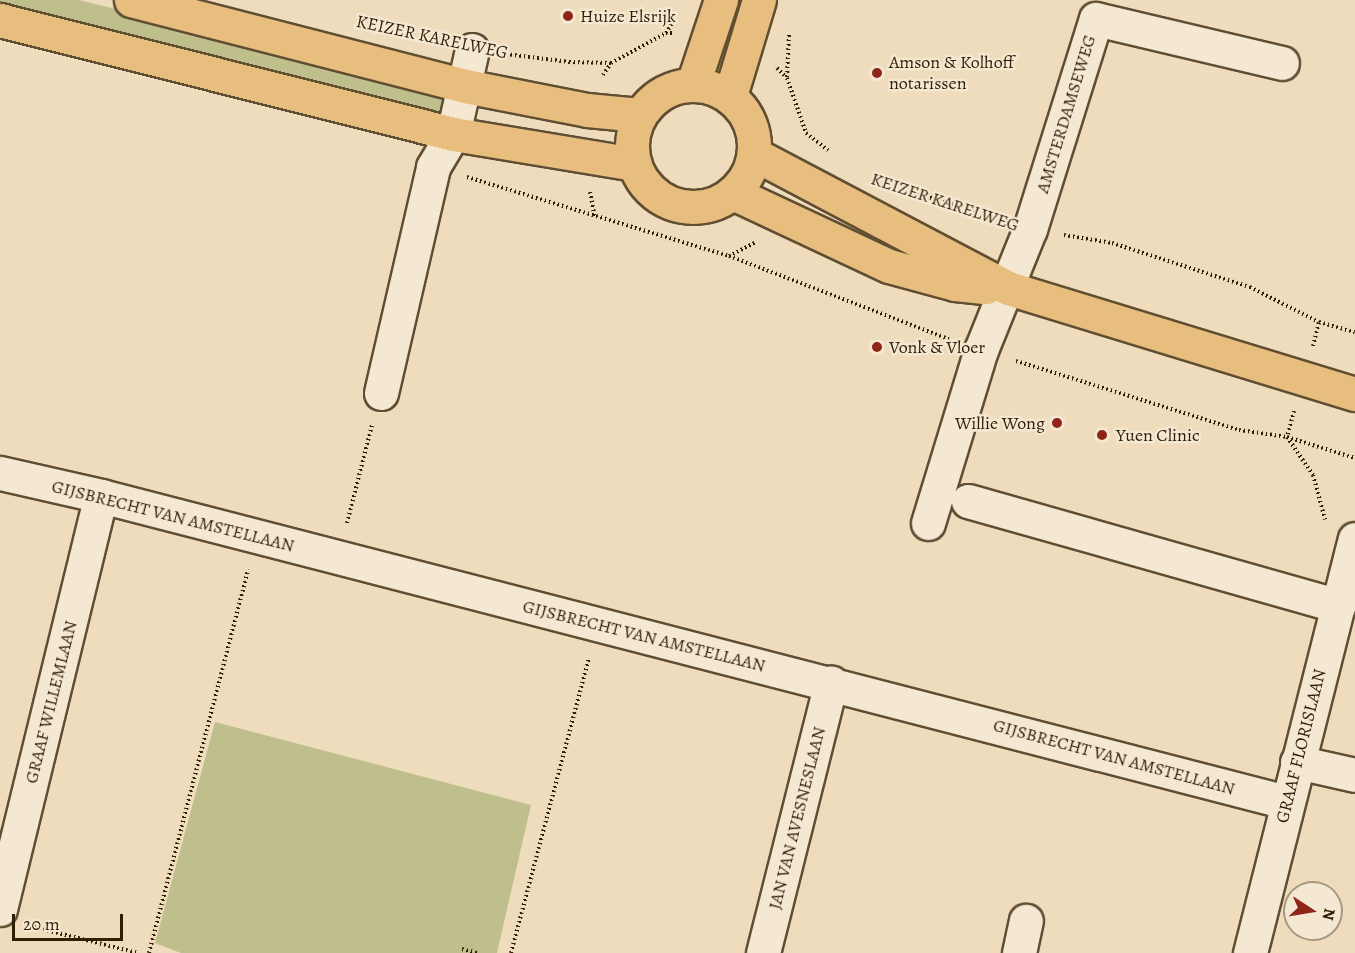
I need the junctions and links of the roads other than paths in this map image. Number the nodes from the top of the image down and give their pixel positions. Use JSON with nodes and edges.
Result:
{"nodes":[{"id":1,"x":131,"y":0,"type":"edge"},
{"id":2,"x":721,"y":0,"type":"edge"},
{"id":3,"x":759,"y":0,"type":"edge"},
{"id":4,"x":0,"y":20,"type":"edge"},
{"id":5,"x":472,"y":50,"type":"road end"},
{"id":6,"x":1282,"y":63,"type":"dead end"},
{"id":7,"x":693,"y":84,"type":"junction"},
{"id":8,"x":465,"y":86,"type":"junction"},
{"id":9,"x":730,"y":96,"type":"junction"},
{"id":10,"x":640,"y":115,"type":"junction"},
{"id":11,"x":453,"y":134,"type":"junction"},
{"id":12,"x":754,"y":154,"type":"junction"},
{"id":13,"x":635,"y":164,"type":"junction"},
{"id":14,"x":734,"y":193,"type":"junction"},
{"id":15,"x":1008,"y":288,"type":"junction"},
{"id":16,"x":381,"y":393,"type":"road end"},
{"id":17,"x":1355,"y":394,"type":"edge"},
{"id":18,"x":0,"y":473,"type":"edge"},
{"id":19,"x":101,"y":496,"type":"junction"},
{"id":20,"x":968,"y":501,"type":"dead end"},
{"id":21,"x":928,"y":523,"type":"dead end"},
{"id":22,"x":1355,"y":539,"type":"edge"},
{"id":23,"x":1338,"y":606,"type":"junction"},
{"id":24,"x":831,"y":682,"type":"junction"},
{"id":25,"x":1297,"y":762,"type":"junction"},
{"id":26,"x":1355,"y":775,"type":"edge"},
{"id":27,"x":1286,"y":802,"type":"junction"},
{"id":28,"x":11,"y":917,"type":"edge"},
{"id":29,"x":1026,"y":921,"type":"dead end"},
{"id":30,"x":764,"y":953,"type":"edge"},
{"id":31,"x":1019,"y":953,"type":"edge"},
{"id":32,"x":1250,"y":953,"type":"edge"}],
"edges":[{"from":1,"to":8,"type":"main road","name":"KEIZER KARELWEG"},
{"from":2,"to":7,"type":"main road"},
{"from":3,"to":9,"type":"main road"},
{"from":4,"to":11,"type":"main road"},
{"from":5,"to":8,"type":"street"},
{"from":6,"to":15,"type":"street","name":"AMSTERDAMSEWEG"},
{"from":7,"to":9,"type":"main road"},
{"from":7,"to":10,"type":"main road"},
{"from":8,"to":10,"type":"main road","name":"KEIZER KARELWEG"},
{"from":8,"to":11,"type":"street"},
{"from":9,"to":12,"type":"main road"},
{"from":10,"to":13,"type":"main road"},
{"from":11,"to":13,"type":"main road"},
{"from":11,"to":16,"type":"street"},
{"from":12,"to":14,"type":"main road"},
{"from":12,"to":15,"type":"main road"},
{"from":13,"to":14,"type":"main road"},
{"from":14,"to":15,"type":"main road"},
{"from":15,"to":17,"type":"main road"},
{"from":15,"to":21,"type":"street","name":"AMSTERDAMSEWEG"},
{"from":18,"to":19,"type":"street","name":"GIJSBRECHT VAN AMSTELLAAN"},
{"from":19,"to":24,"type":"street","name":"GIJSBRECHT VAN AMSTELLAAN"},
{"from":19,"to":28,"type":"street","name":"GRAAF WILLEMLAAN"},
{"from":20,"to":23,"type":"street"},
{"from":22,"to":23,"type":"street","name":"GRAAF FLORISLAAN"},
{"from":23,"to":25,"type":"street","name":"GRAAF FLORISLAAN"},
{"from":24,"to":27,"type":"street","name":"GIJSBRECHT VAN AMSTELLAAN"},
{"from":24,"to":30,"type":"street","name":"JAN VAN AVESNESLAAN"},
{"from":25,"to":26,"type":"street"},
{"from":25,"to":27,"type":"street","name":"GRAAF FLORISLAAN"},
{"from":27,"to":32,"type":"street","name":"GRAAF FLORISLAAN"},
{"from":29,"to":31,"type":"street"}]}
